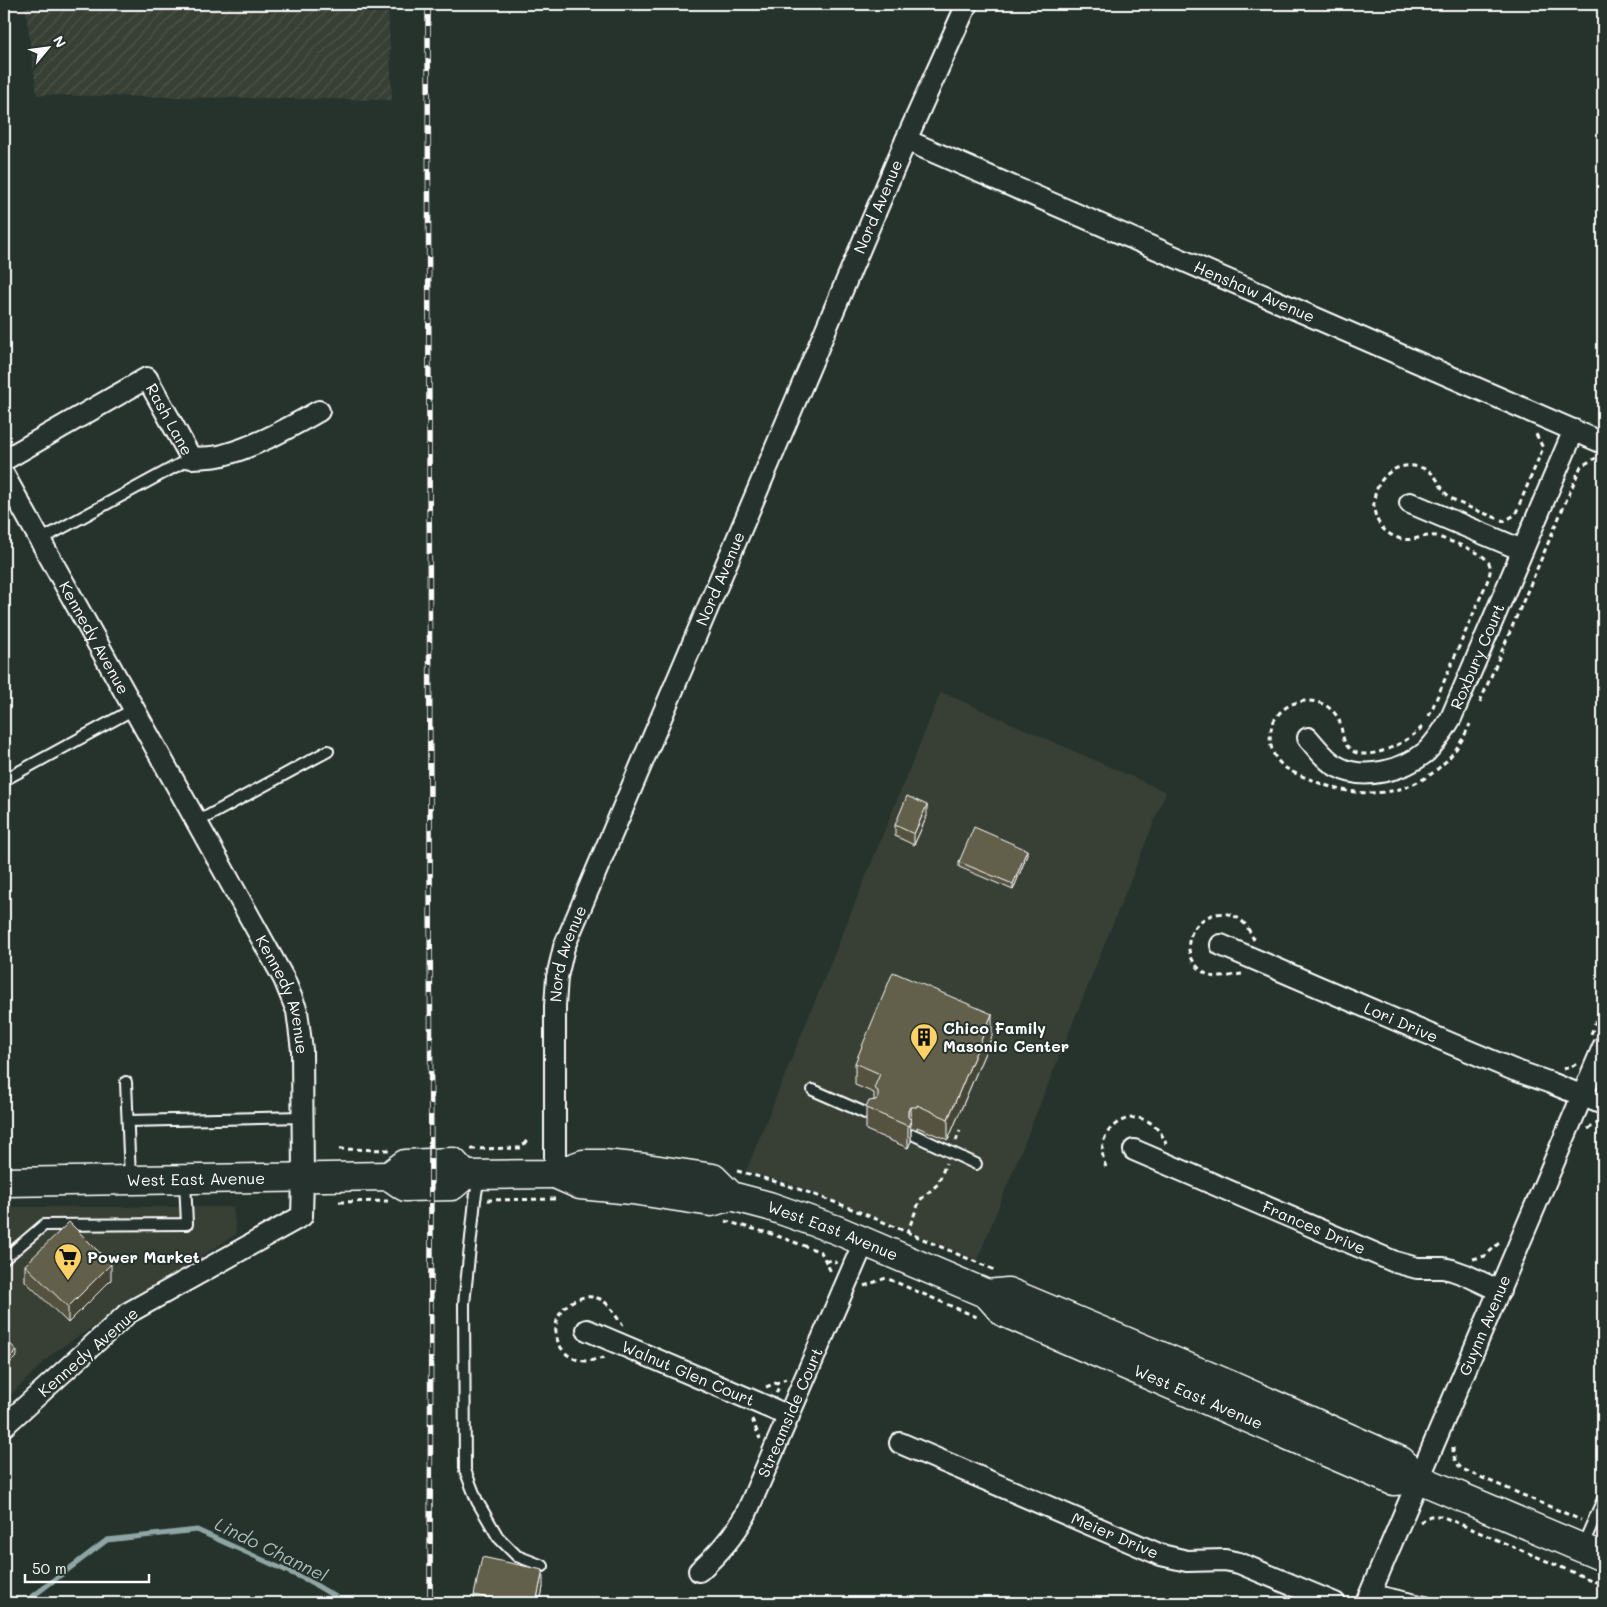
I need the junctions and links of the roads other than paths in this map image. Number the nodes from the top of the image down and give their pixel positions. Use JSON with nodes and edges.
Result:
{"nodes":[{"id":1,"x":967,"y":4,"type":"edge"},
{"id":2,"x":906,"y":140,"type":"junction"},
{"id":3,"x":319,"y":411,"type":"dead end"},
{"id":4,"x":1574,"y":430,"type":"junction"},
{"id":5,"x":1603,"y":442,"type":"edge"},
{"id":6,"x":192,"y":458,"type":"junction"},
{"id":7,"x":4,"y":460,"type":"edge"},
{"id":8,"x":4,"y":475,"type":"edge"},
{"id":9,"x":1410,"y":503,"type":"dead end"},
{"id":10,"x":40,"y":540,"type":"junction"},
{"id":11,"x":1522,"y":550,"type":"junction"},
{"id":12,"x":134,"y":708,"type":"junction"},
{"id":13,"x":1308,"y":738,"type":"dead end"},
{"id":14,"x":328,"y":751,"type":"dead end"},
{"id":15,"x":4,"y":780,"type":"edge"},
{"id":16,"x":197,"y":822,"type":"junction"},
{"id":17,"x":1221,"y":945,"type":"dead end"},
{"id":18,"x":1596,"y":1044,"type":"edge"},
{"id":19,"x":126,"y":1082,"type":"dead end"},
{"id":20,"x":813,"y":1090,"type":"dead end"},
{"id":21,"x":1583,"y":1096,"type":"junction"},
{"id":22,"x":1603,"y":1104,"type":"edge"},
{"id":23,"x":872,"y":1116,"type":"edge"},
{"id":24,"x":303,"y":1118,"type":"junction"},
{"id":25,"x":128,"y":1121,"type":"junction"},
{"id":26,"x":914,"y":1135,"type":"dead end"},
{"id":27,"x":1134,"y":1150,"type":"dead end"},
{"id":28,"x":976,"y":1164,"type":"dead end"},
{"id":29,"x":304,"y":1178,"type":"junction"},
{"id":30,"x":130,"y":1180,"type":"junction"},
{"id":31,"x":185,"y":1180,"type":"junction"},
{"id":32,"x":4,"y":1182,"type":"edge"},
{"id":33,"x":473,"y":1183,"type":"junction"},
{"id":34,"x":556,"y":1186,"type":"junction"},
{"id":35,"x":864,"y":1242,"type":"junction"},
{"id":36,"x":4,"y":1259,"type":"edge"},
{"id":37,"x":1500,"y":1291,"type":"junction"},
{"id":38,"x":587,"y":1330,"type":"dead end"},
{"id":39,"x":789,"y":1416,"type":"junction"},
{"id":40,"x":4,"y":1426,"type":"edge"},
{"id":41,"x":900,"y":1443,"type":"dead end"},
{"id":42,"x":1419,"y":1479,"type":"junction"},
{"id":43,"x":1603,"y":1499,"type":"edge"},
{"id":44,"x":1592,"y":1543,"type":"edge"},
{"id":45,"x":544,"y":1566,"type":"dead end"},
{"id":46,"x":699,"y":1571,"type":"dead end"},
{"id":47,"x":1369,"y":1596,"type":"edge"},
{"id":48,"x":1335,"y":1603,"type":"edge"},
{"id":49,"x":1430,"y":1603,"type":"edge"}],
"edges":[{"from":1,"to":2,"type":"street","name":"Nord Avenue"},
{"from":2,"to":4,"type":"street","name":"Henshaw Avenue"},
{"from":2,"to":34,"type":"street","name":"Nord Avenue"},
{"from":3,"to":6,"type":"street","name":"Rash Lane"},
{"from":4,"to":5,"type":"street","name":"Henshaw Avenue"},
{"from":4,"to":11,"type":"street","name":"Roxbury Court"},
{"from":6,"to":7,"type":"street","name":"Rash Lane"},
{"from":6,"to":10,"type":"lane"},
{"from":8,"to":10,"type":"street","name":"Kennedy Avenue"},
{"from":9,"to":11,"type":"street"},
{"from":10,"to":12,"type":"street","name":"Kennedy Avenue"},
{"from":11,"to":13,"type":"street","name":"Roxbury Court"},
{"from":12,"to":15,"type":"lane"},
{"from":12,"to":16,"type":"street","name":"Kennedy Avenue"},
{"from":14,"to":16,"type":"lane"},
{"from":16,"to":24,"type":"street","name":"Kennedy Avenue"},
{"from":17,"to":21,"type":"street","name":"Lori Drive"},
{"from":18,"to":21,"type":"street","name":"Guynn Avenue"},
{"from":19,"to":25,"type":"lane"},
{"from":20,"to":23,"type":"lane"},
{"from":21,"to":22,"type":"street","name":"Lori Drive"},
{"from":21,"to":37,"type":"street","name":"Guynn Avenue"},
{"from":24,"to":25,"type":"lane"},
{"from":24,"to":29,"type":"street","name":"Kennedy Avenue"},
{"from":25,"to":30,"type":"lane"},
{"from":26,"to":28,"type":"lane"},
{"from":27,"to":37,"type":"street","name":"Frances Drive"},
{"from":29,"to":31,"type":"main road","name":"West East Avenue"},
{"from":29,"to":33,"type":"main road","name":"West East Avenue"},
{"from":29,"to":40,"type":"street","name":"Kennedy Avenue"},
{"from":30,"to":31,"type":"main road","name":"West East Avenue"},
{"from":30,"to":32,"type":"main road","name":"West East Avenue"},
{"from":31,"to":36,"type":"lane"},
{"from":33,"to":34,"type":"main road","name":"West East Avenue"},
{"from":33,"to":45,"type":"lane"},
{"from":34,"to":35,"type":"main road","name":"West East Avenue"},
{"from":35,"to":39,"type":"street","name":"Streamside Court"},
{"from":35,"to":42,"type":"main road","name":"West East Avenue"},
{"from":37,"to":42,"type":"street","name":"Guynn Avenue"},
{"from":38,"to":39,"type":"street","name":"Walnut Glen Court"},
{"from":39,"to":46,"type":"street","name":"Streamside Court"},
{"from":41,"to":48,"type":"street","name":"Meier Drive"},
{"from":42,"to":44,"type":"main road","name":"West East Avenue"},
{"from":42,"to":47,"type":"street","name":"Guynn Avenue"},
{"from":43,"to":44,"type":"lane"},
{"from":47,"to":49,"type":"lane"}]}
